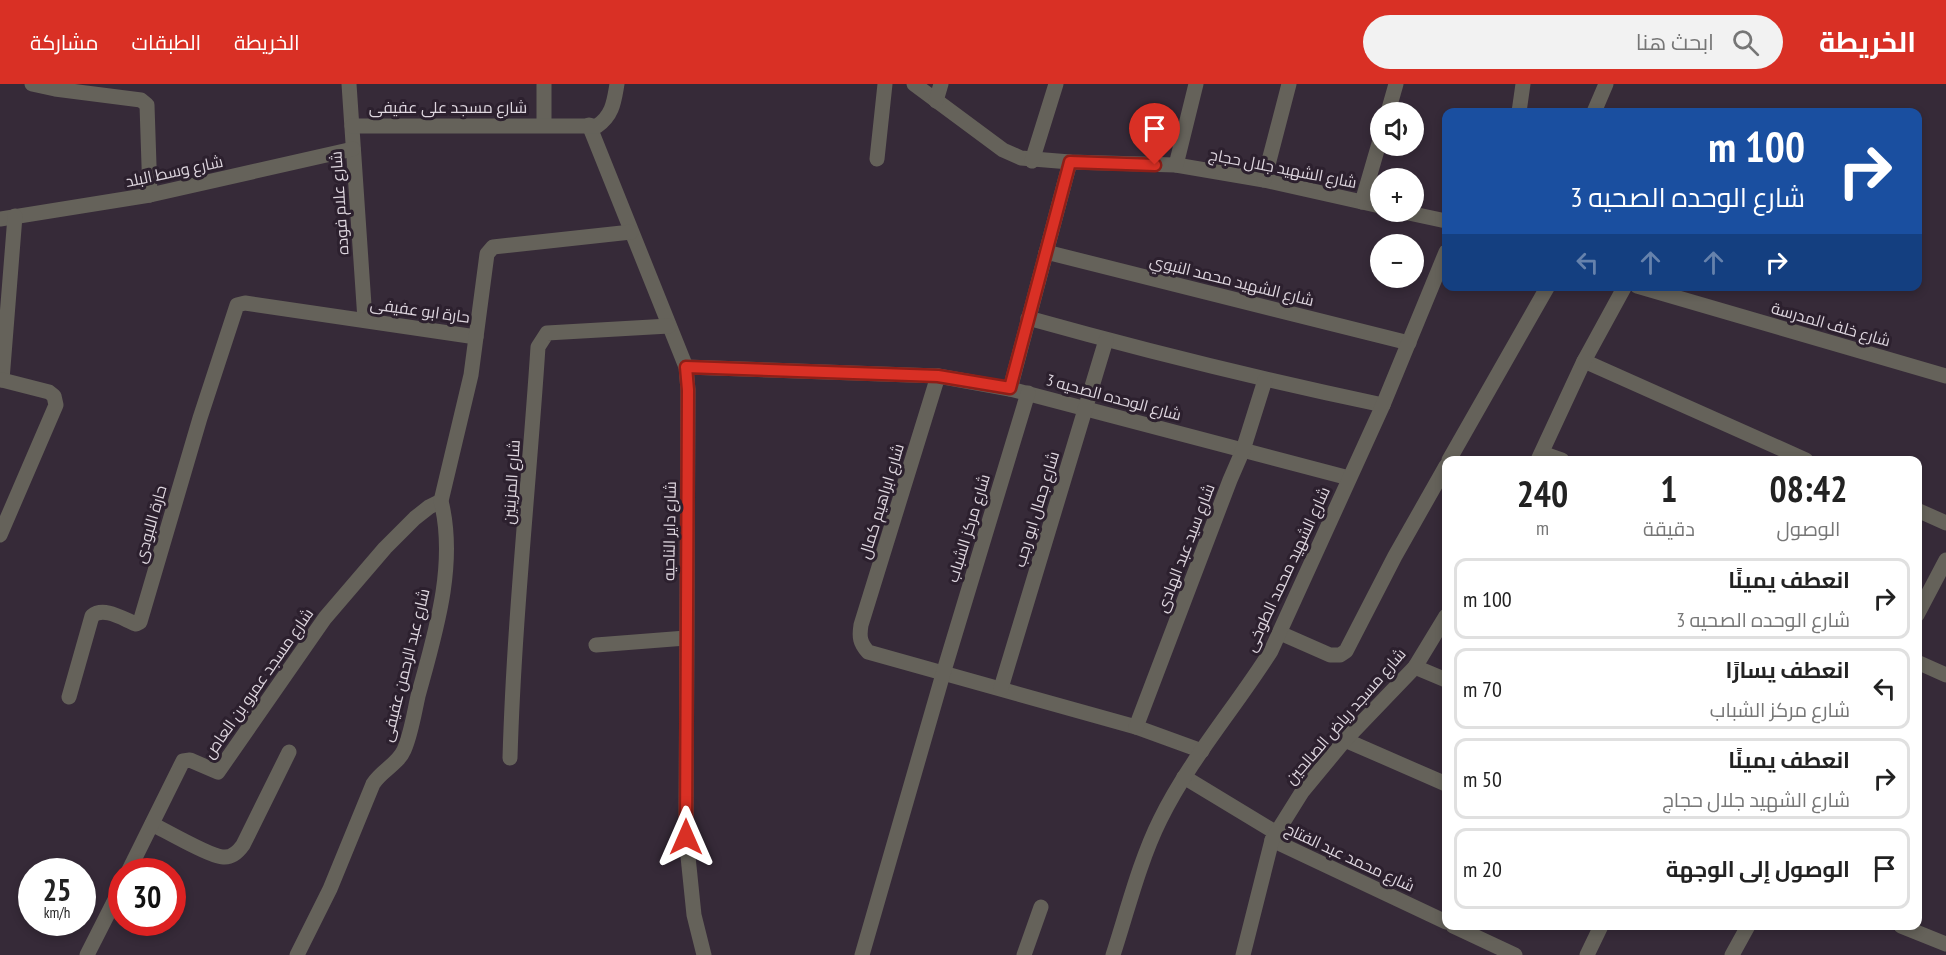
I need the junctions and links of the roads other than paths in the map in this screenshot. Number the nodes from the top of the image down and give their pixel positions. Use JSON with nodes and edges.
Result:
{"nodes":[{"id":1,"x":32,"y":84,"type":"edge"},
{"id":2,"x":349,"y":84,"type":"edge"},
{"id":3,"x":544,"y":84,"type":"edge"},
{"id":4,"x":617,"y":84,"type":"edge"},
{"id":5,"x":885,"y":84,"type":"edge"},
{"id":6,"x":914,"y":84,"type":"edge"},
{"id":7,"x":941,"y":84,"type":"edge"},
{"id":8,"x":1056,"y":84,"type":"edge"},
{"id":9,"x":1196,"y":84,"type":"edge"},
{"id":10,"x":1289,"y":84,"type":"edge"},
{"id":11,"x":1396,"y":84,"type":"edge"},
{"id":12,"x":1523,"y":84,"type":"edge"},
{"id":13,"x":1606,"y":84,"type":"edge"},
{"id":14,"x":936,"y":101,"type":"junction"},
{"id":15,"x":1391,"y":102,"type":"edge"},
{"id":16,"x":1520,"y":108,"type":"edge"},
{"id":17,"x":1596,"y":108,"type":"edge"},
{"id":18,"x":544,"y":125,"type":"junction"},
{"id":19,"x":593,"y":125,"type":"junction"},
{"id":20,"x":352,"y":126,"type":"junction"},
{"id":21,"x":353,"y":150,"type":"junction"},
{"id":22,"x":1375,"y":156,"type":"edge"},
{"id":23,"x":877,"y":159,"type":"dead end"},
{"id":24,"x":1032,"y":160,"type":"junction"},
{"id":25,"x":1070,"y":162,"type":"junction"},
{"id":26,"x":1176,"y":165,"type":"junction"},
{"id":27,"x":1264,"y":180,"type":"junction"},
{"id":28,"x":150,"y":195,"type":"junction"},
{"id":29,"x":1362,"y":202,"type":"junction"},
{"id":30,"x":1370,"y":204,"type":"edge"},
{"id":31,"x":1424,"y":216,"type":"edge"},
{"id":32,"x":8,"y":217,"type":"edge"},
{"id":33,"x":1442,"y":219,"type":"edge"},
{"id":34,"x":631,"y":232,"type":"junction"},
{"id":35,"x":1046,"y":252,"type":"junction"},
{"id":36,"x":1442,"y":262,"type":"edge"},
{"id":37,"x":1545,"y":291,"type":"edge"},
{"id":38,"x":1622,"y":291,"type":"edge"},
{"id":39,"x":1654,"y":291,"type":"edge"},
{"id":40,"x":237,"y":305,"type":"joint"},
{"id":41,"x":1029,"y":318,"type":"junction"},
{"id":42,"x":365,"y":320,"type":"junction"},
{"id":43,"x":669,"y":326,"type":"junction"},
{"id":44,"x":476,"y":336,"type":"junction"},
{"id":45,"x":1106,"y":340,"type":"junction"},
{"id":46,"x":1409,"y":342,"type":"junction"},
{"id":47,"x":1584,"y":361,"type":"junction"},
{"id":48,"x":686,"y":367,"type":"junction"},
{"id":49,"x":938,"y":376,"type":"junction"},
{"id":50,"x":1946,"y":376,"type":"edge"},
{"id":51,"x":1,"y":380,"type":"edge"},
{"id":52,"x":1265,"y":380,"type":"junction"},
{"id":53,"x":1010,"y":388,"type":"junction"},
{"id":54,"x":1028,"y":393,"type":"junction"},
{"id":55,"x":1383,"y":405,"type":"junction"},
{"id":56,"x":1085,"y":408,"type":"junction"},
{"id":57,"x":1243,"y":450,"type":"junction"},
{"id":58,"x":1451,"y":456,"type":"edge"},
{"id":59,"x":1540,"y":456,"type":"edge"},
{"id":60,"x":1797,"y":456,"type":"edge"},
{"id":61,"x":1442,"y":473,"type":"edge"},
{"id":62,"x":1349,"y":478,"type":"junction"},
{"id":63,"x":441,"y":501,"type":"junction"},
{"id":64,"x":1922,"y":512,"type":"edge"},
{"id":65,"x":1946,"y":523,"type":"edge"},
{"id":66,"x":0,"y":535,"type":"edge"},
{"id":67,"x":1946,"y":560,"type":"edge"},
{"id":68,"x":1922,"y":602,"type":"edge"},
{"id":69,"x":1442,"y":626,"type":"edge"},
{"id":70,"x":1280,"y":633,"type":"junction"},
{"id":71,"x":686,"y":638,"type":"junction"},
{"id":72,"x":596,"y":645,"type":"dead end"},
{"id":73,"x":1922,"y":664,"type":"edge"},
{"id":74,"x":1415,"y":667,"type":"junction"},
{"id":75,"x":943,"y":674,"type":"junction"},
{"id":76,"x":1946,"y":675,"type":"edge"},
{"id":77,"x":1442,"y":678,"type":"edge"},
{"id":78,"x":1001,"y":688,"type":"junction"},
{"id":79,"x":69,"y":697,"type":"dead end"},
{"id":80,"x":1136,"y":728,"type":"junction"},
{"id":81,"x":1345,"y":740,"type":"junction"},
{"id":82,"x":1202,"y":751,"type":"junction"},
{"id":83,"x":290,"y":752,"type":"dead end"},
{"id":84,"x":510,"y":758,"type":"dead end"},
{"id":85,"x":1184,"y":777,"type":"junction"},
{"id":86,"x":1442,"y":782,"type":"edge"},
{"id":87,"x":152,"y":824,"type":"junction"},
{"id":88,"x":1273,"y":836,"type":"junction"},
{"id":89,"x":136,"y":858,"type":"edge"},
{"id":90,"x":1041,"y":907,"type":"dead end"},
{"id":91,"x":108,"y":914,"type":"edge"},
{"id":92,"x":1442,"y":920,"type":"edge"},
{"id":93,"x":1462,"y":930,"type":"edge"},
{"id":94,"x":1598,"y":930,"type":"edge"},
{"id":95,"x":1746,"y":930,"type":"edge"},
{"id":96,"x":1910,"y":930,"type":"edge"},
{"id":97,"x":1946,"y":944,"type":"edge"},
{"id":98,"x":87,"y":955,"type":"edge"},
{"id":99,"x":297,"y":955,"type":"edge"},
{"id":100,"x":704,"y":955,"type":"edge"},
{"id":101,"x":862,"y":955,"type":"edge"},
{"id":102,"x":1024,"y":955,"type":"edge"},
{"id":103,"x":1113,"y":955,"type":"edge"},
{"id":104,"x":1243,"y":955,"type":"edge"},
{"id":105,"x":1515,"y":955,"type":"edge"},
{"id":106,"x":1587,"y":955,"type":"edge"},
{"id":107,"x":1732,"y":955,"type":"edge"}],
"edges":[{"from":1,"to":28,"type":"street"},
{"from":2,"to":20,"type":"street","name":"شارع علام فوده"},
{"from":3,"to":18,"type":"street","name":"شارع مسجد على عفيفى"},
{"from":4,"to":19,"type":"street"},
{"from":5,"to":23,"type":"street"},
{"from":6,"to":14,"type":"street","name":"شارع الشهيد جلال حجاج"},
{"from":7,"to":14,"type":"street"},
{"from":8,"to":24,"type":"street"},
{"from":9,"to":26,"type":"street"},
{"from":10,"to":27,"type":"street"},
{"from":11,"to":15,"type":"street"},
{"from":12,"to":16,"type":"street"},
{"from":13,"to":17,"type":"street"},
{"from":14,"to":24,"type":"street","name":"شارع الشهيد جلال حجاج"},
{"from":18,"to":19,"type":"street","name":"شارع مسجد على عفيفى"},
{"from":18,"to":20,"type":"street","name":"شارع مسجد على عفيفى"},
{"from":19,"to":34,"type":"street","name":"شارع داير الناحيه"},
{"from":20,"to":21,"type":"street","name":"شارع علام فوده"},
{"from":21,"to":28,"type":"street","name":"شارع وسط البلد"},
{"from":21,"to":42,"type":"street","name":"شارع علام فوده"},
{"from":22,"to":29,"type":"street"},
{"from":24,"to":25,"type":"street","name":"شارع الشهيد جلال حجاج"},
{"from":25,"to":26,"type":"street","name":"شارع الشهيد جلال حجاج"},
{"from":25,"to":35,"type":"street"},
{"from":26,"to":27,"type":"street","name":"شارع الشهيد جلال حجاج"},
{"from":27,"to":29,"type":"street","name":"شارع الشهيد جلال حجاج"},
{"from":28,"to":32,"type":"street","name":"شارع وسط البلد"},
{"from":29,"to":30,"type":"street","name":"شارع الشهيد جلال حجاج"},
{"from":31,"to":33,"type":"street"},
{"from":32,"to":51,"type":"street"},
{"from":34,"to":43,"type":"street","name":"شارع داير الناحيه"},
{"from":34,"to":44,"type":"street","name":"حارة ابو عفيفى"},
{"from":35,"to":41,"type":"street"},
{"from":35,"to":46,"type":"street","name":"شارع الشهيد محمد النبوي"},
{"from":36,"to":46,"type":"street","name":"شارع الشهيد محمد الطوخى"},
{"from":37,"to":58,"type":"street"},
{"from":38,"to":47,"type":"street"},
{"from":39,"to":50,"type":"street","name":"شارع خلف المدرسة"},
{"from":40,"to":42,"type":"street","name":"حارة ابو عفيفى"},
{"from":40,"to":79,"type":"street","name":"حارة اللبودى"},
{"from":41,"to":45,"type":"street"},
{"from":41,"to":53,"type":"street"},
{"from":42,"to":44,"type":"street","name":"حارة ابو عفيفى"},
{"from":43,"to":48,"type":"street","name":"شارع داير الناحيه"},
{"from":43,"to":84,"type":"street","name":"شارع المزينين"},
{"from":44,"to":63,"type":"street"},
{"from":45,"to":52,"type":"street"},
{"from":45,"to":56,"type":"street","name":"شارع جمال ابو رجب"},
{"from":46,"to":55,"type":"street","name":"شارع الشهيد محمد الطوخى"},
{"from":47,"to":59,"type":"street"},
{"from":47,"to":60,"type":"street"},
{"from":48,"to":49,"type":"street","name":"شارع الوحده الصحيه 3"},
{"from":48,"to":71,"type":"street","name":"شارع داير الناحيه"},
{"from":49,"to":53,"type":"street","name":"شارع الوحده الصحيه 3"},
{"from":49,"to":75,"type":"street","name":"شارع ابراهيم كمال"},
{"from":51,"to":66,"type":"street"},
{"from":52,"to":55,"type":"street"},
{"from":52,"to":57,"type":"street","name":"شارع سيد عبد الهادى"},
{"from":53,"to":54,"type":"street","name":"شارع الوحده الصحيه 3"},
{"from":54,"to":56,"type":"street","name":"شارع الوحده الصحيه 3"},
{"from":54,"to":75,"type":"street","name":"شارع مركز الشباب"},
{"from":55,"to":62,"type":"street","name":"شارع الشهيد محمد الطوخى"},
{"from":56,"to":57,"type":"street","name":"شارع الوحده الصحيه 3"},
{"from":56,"to":78,"type":"street","name":"شارع جمال ابو رجب"},
{"from":57,"to":62,"type":"street","name":"شارع الوحده الصحيه 3"},
{"from":57,"to":80,"type":"street","name":"شارع سيد عبد الهادى"},
{"from":61,"to":70,"type":"street"},
{"from":62,"to":70,"type":"street","name":"شارع الشهيد محمد الطوخى"},
{"from":63,"to":87,"type":"street","name":"شارع مسجد عمرو بن العاص"},
{"from":63,"to":99,"type":"street","name":"شارع عبد الرحمن عفيفى"},
{"from":64,"to":65,"type":"street"},
{"from":67,"to":68,"type":"street"},
{"from":69,"to":74,"type":"street","name":"شارع مسجد رياض الصالحين"},
{"from":70,"to":82,"type":"street","name":"شارع الشهيد محمد الطوخى"},
{"from":71,"to":72,"type":"street"},
{"from":71,"to":100,"type":"street","name":"شارع داير الناحيه"},
{"from":73,"to":76,"type":"street"},
{"from":74,"to":77,"type":"street"},
{"from":74,"to":81,"type":"street","name":"شارع مسجد رياض الصالحين"},
{"from":75,"to":78,"type":"street"},
{"from":75,"to":101,"type":"street","name":"شارع مركز الشباب"},
{"from":78,"to":80,"type":"street"},
{"from":80,"to":82,"type":"street"},
{"from":81,"to":86,"type":"street"},
{"from":81,"to":88,"type":"street","name":"شارع مسجد رياض الصالحين"},
{"from":82,"to":85,"type":"street","name":"شارع الشهيد محمد الطوخى"},
{"from":83,"to":87,"type":"street"},
{"from":85,"to":88,"type":"street","name":"شارع محمد عبد الفتاح"},
{"from":85,"to":103,"type":"street","name":"شارع الشهيد محمد الطوخى"},
{"from":87,"to":89,"type":"street","name":"شارع مسجد عمرو بن العاص"},
{"from":88,"to":92,"type":"street","name":"شارع محمد عبد الفتاح"},
{"from":88,"to":104,"type":"street","name":"شارع مسجد رياض الصالحين"},
{"from":90,"to":102,"type":"street"},
{"from":91,"to":98,"type":"street"},
{"from":93,"to":105,"type":"street"},
{"from":94,"to":106,"type":"street"},
{"from":95,"to":107,"type":"street"},
{"from":96,"to":97,"type":"street"}]}
